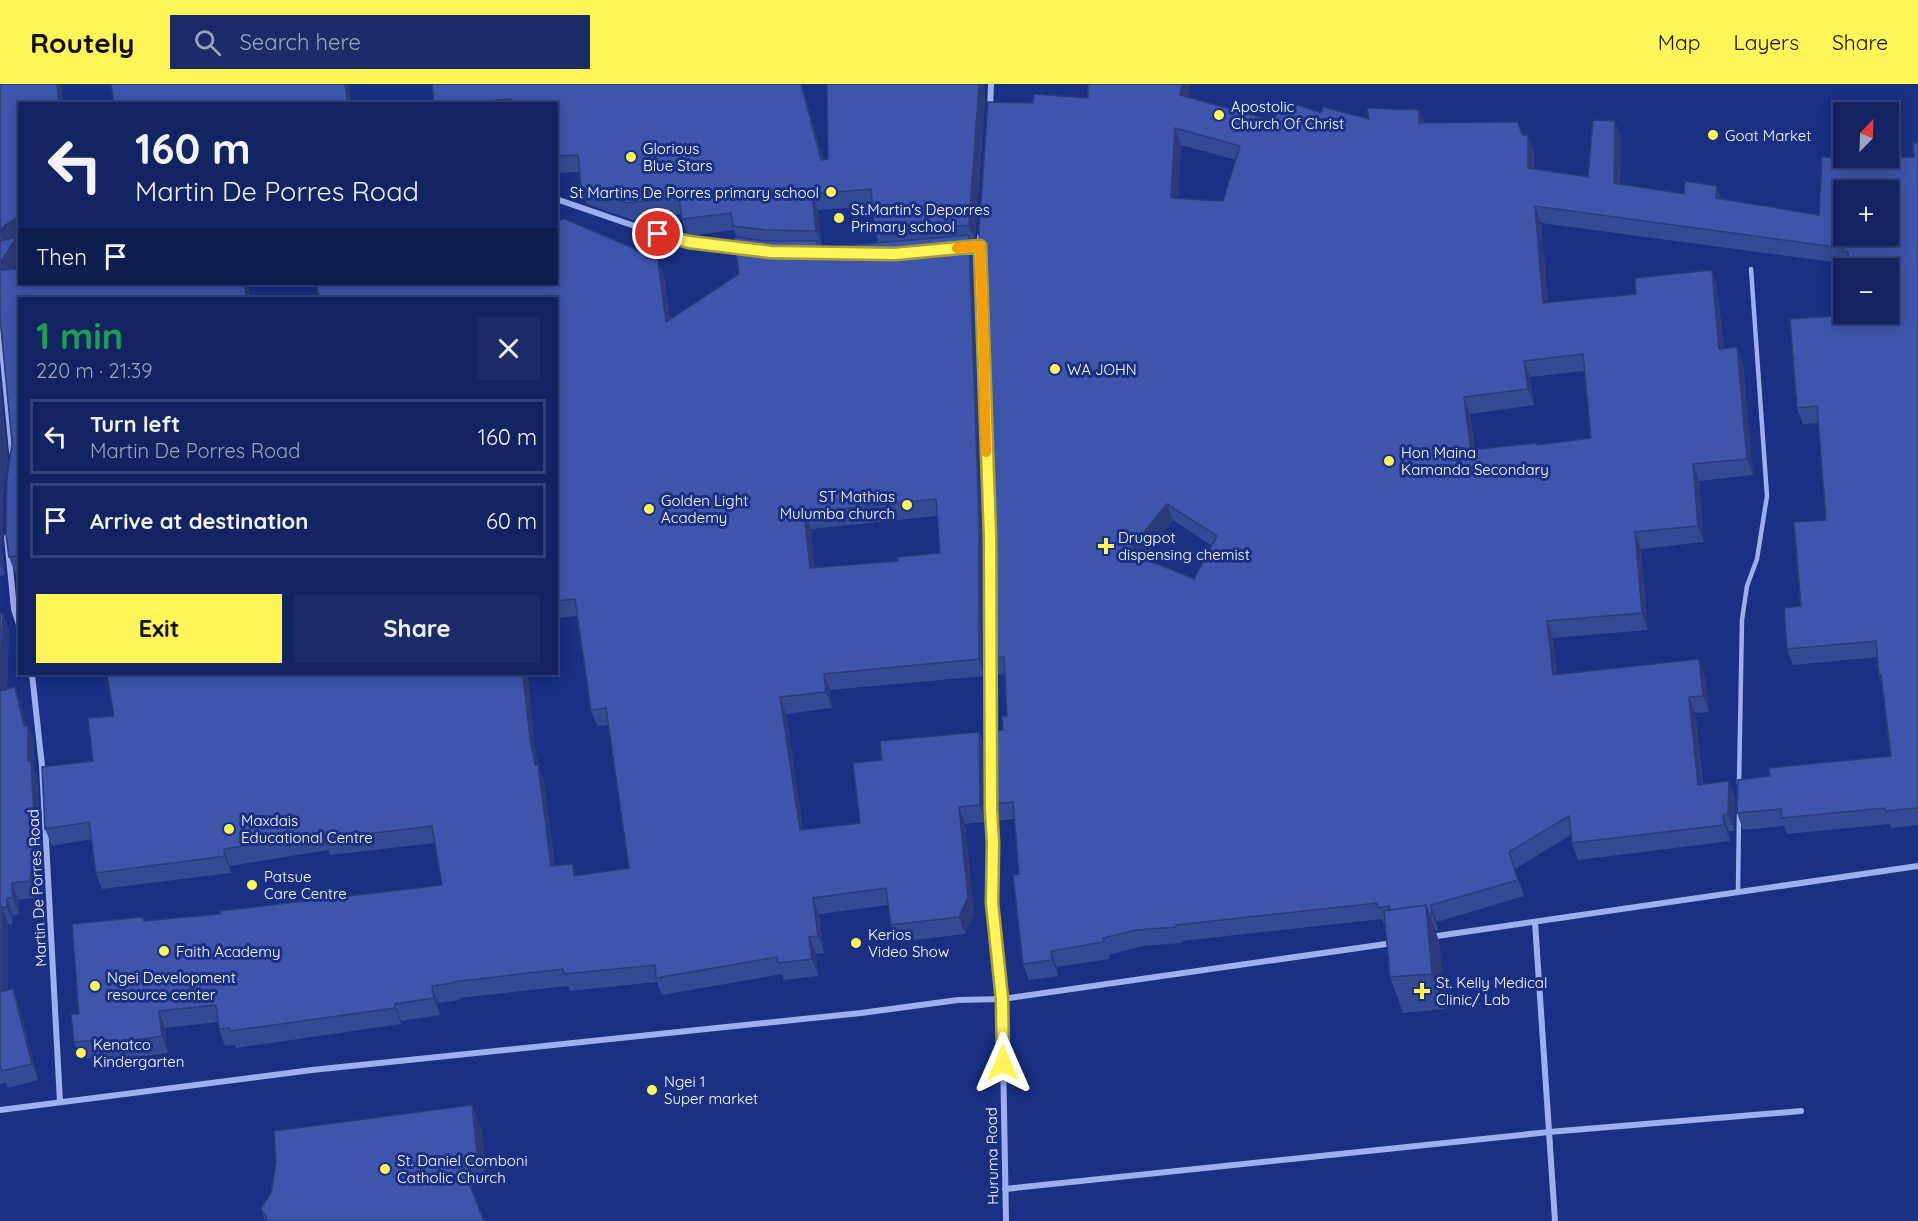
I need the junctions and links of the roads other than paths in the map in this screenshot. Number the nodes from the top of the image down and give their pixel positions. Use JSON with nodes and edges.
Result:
{"nodes":[{"id":1,"x":991,"y":84,"type":"edge"},
{"id":2,"x":989,"y":122,"type":"edge"},
{"id":3,"x":558,"y":200,"type":"edge"},
{"id":4,"x":980,"y":235,"type":"edge"},
{"id":5,"x":980,"y":246,"type":"junction"},
{"id":6,"x":969,"y":247,"type":"edge"},
{"id":7,"x":748,"y":249,"type":"edge"},
{"id":8,"x":1751,"y":269,"type":"dead end"},
{"id":9,"x":981,"y":279,"type":"edge"},
{"id":10,"x":0,"y":327,"type":"edge"},
{"id":11,"x":985,"y":378,"type":"edge"},
{"id":12,"x":13,"y":460,"type":"edge"},
{"id":13,"x":8,"y":529,"type":"edge"},
{"id":14,"x":990,"y":548,"type":"edge"},
{"id":15,"x":18,"y":622,"type":"edge"},
{"id":16,"x":990,"y":648,"type":"edge"},
{"id":17,"x":32,"y":675,"type":"edge"},
{"id":18,"x":991,"y":750,"type":"edge"},
{"id":19,"x":991,"y":785,"type":"edge"},
{"id":20,"x":1739,"y":786,"type":"edge"},
{"id":21,"x":1739,"y":809,"type":"edge"},
{"id":22,"x":1918,"y":866,"type":"edge"},
{"id":23,"x":1738,"y":892,"type":"junction"},
{"id":24,"x":1535,"y":922,"type":"junction"},
{"id":25,"x":1416,"y":939,"type":"edge"},
{"id":26,"x":1405,"y":941,"type":"edge"},
{"id":27,"x":1002,"y":999,"type":"junction"},
{"id":28,"x":60,"y":1102,"type":"junction"},
{"id":29,"x":0,"y":1110,"type":"edge"},
{"id":30,"x":1801,"y":1111,"type":"dead end"},
{"id":31,"x":1549,"y":1132,"type":"junction"},
{"id":32,"x":1005,"y":1189,"type":"junction"},
{"id":33,"x":1006,"y":1221,"type":"edge"},
{"id":34,"x":1555,"y":1221,"type":"edge"}],
"edges":[{"from":1,"to":2,"type":"street"},
{"from":3,"to":7,"type":"street"},
{"from":4,"to":5,"type":"street"},
{"from":5,"to":6,"type":"street"},
{"from":5,"to":9,"type":"street"},
{"from":8,"to":20,"type":"lane"},
{"from":10,"to":12,"type":"street"},
{"from":11,"to":14,"type":"street"},
{"from":13,"to":15,"type":"street"},
{"from":16,"to":18,"type":"street"},
{"from":17,"to":28,"type":"street","name":"Martin De Porres Road"},
{"from":19,"to":27,"type":"street","name":"Huruma Road"},
{"from":21,"to":23,"type":"lane"},
{"from":22,"to":23,"type":"street"},
{"from":23,"to":24,"type":"street"},
{"from":24,"to":25,"type":"street"},
{"from":24,"to":31,"type":"street"},
{"from":26,"to":27,"type":"street"},
{"from":27,"to":28,"type":"street"},
{"from":27,"to":32,"type":"street","name":"Huruma Road"},
{"from":28,"to":29,"type":"street"},
{"from":30,"to":31,"type":"street"},
{"from":31,"to":32,"type":"street"},
{"from":31,"to":34,"type":"street"},
{"from":32,"to":33,"type":"street","name":"Huruma Road"}]}
